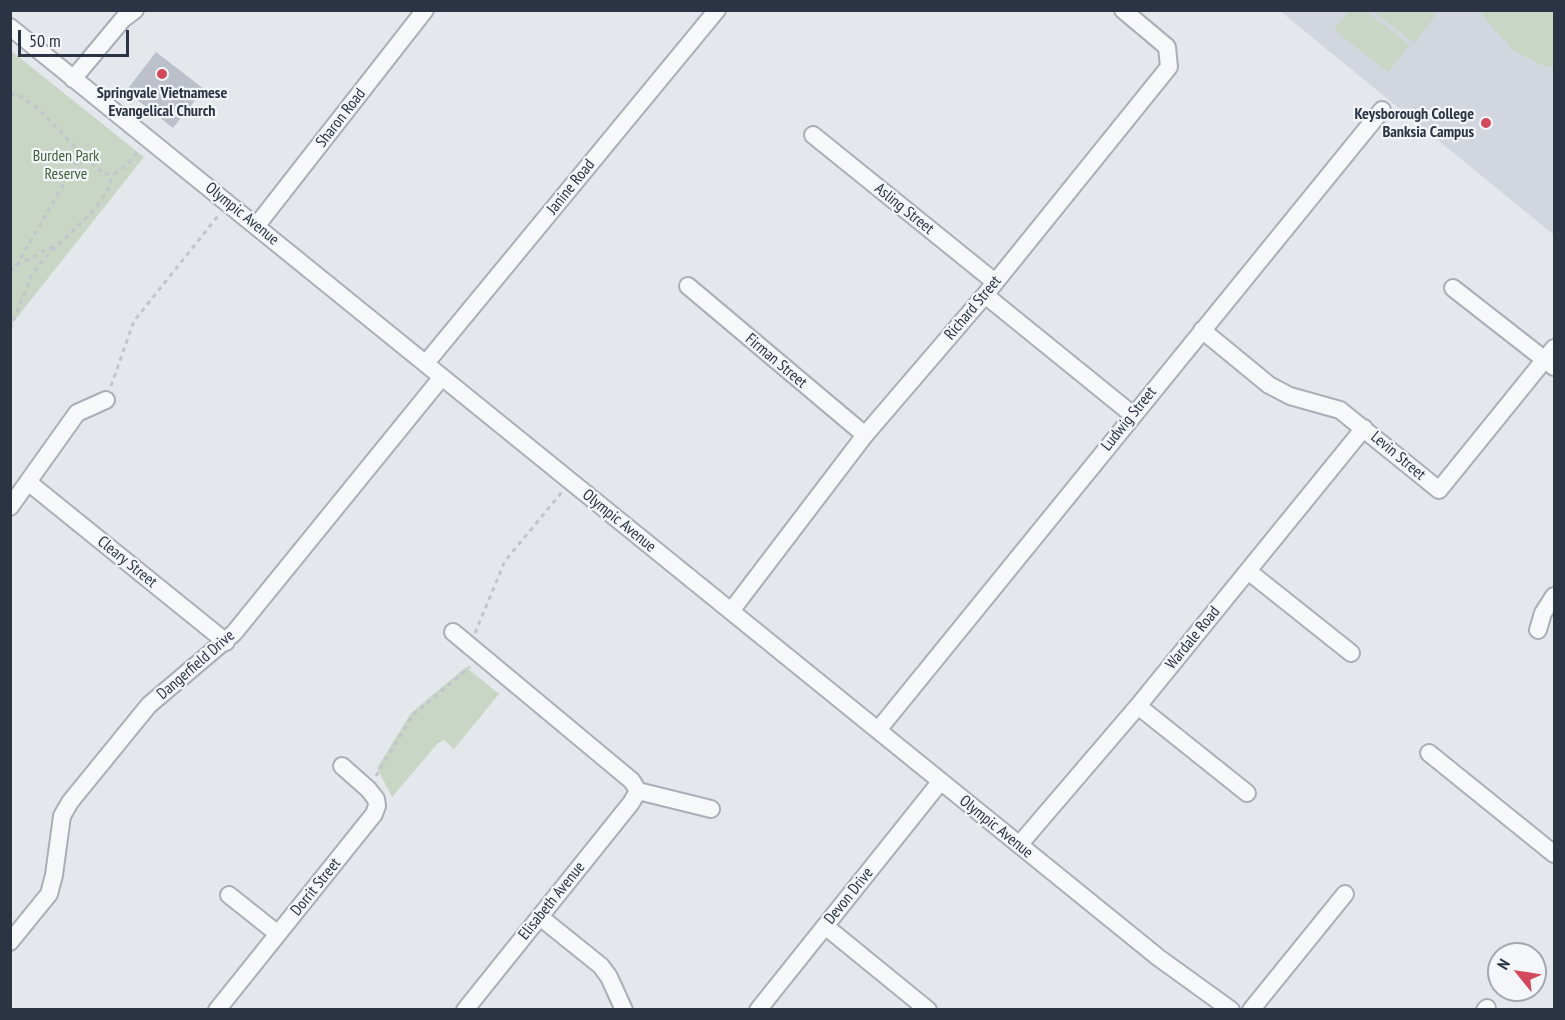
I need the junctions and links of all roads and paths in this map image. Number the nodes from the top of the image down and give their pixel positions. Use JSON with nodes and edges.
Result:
{"nodes":[{"id":1,"x":135,"y":10,"type":"edge"},
{"id":2,"x":425,"y":10,"type":"edge"},
{"id":3,"x":717,"y":10,"type":"edge"},
{"id":4,"x":1123,"y":10,"type":"edge"},
{"id":5,"x":10,"y":27,"type":"edge"},
{"id":6,"x":73,"y":79,"type":"junction"},
{"id":7,"x":10,"y":94,"type":"edge"},
{"id":8,"x":1382,"y":110,"type":"dead end"},
{"id":9,"x":813,"y":135,"type":"dead end"},
{"id":10,"x":149,"y":139,"type":"junction"},
{"id":11,"x":85,"y":157,"type":"junction"},
{"id":12,"x":113,"y":174,"type":"junction"},
{"id":13,"x":229,"y":203,"type":"junction"},
{"id":14,"x":256,"y":225,"type":"junction"},
{"id":15,"x":60,"y":244,"type":"junction"},
{"id":16,"x":16,"y":266,"type":"junction"},
{"id":17,"x":10,"y":271,"type":"edge"},
{"id":18,"x":688,"y":286,"type":"dead end"},
{"id":19,"x":990,"y":288,"type":"junction"},
{"id":20,"x":1453,"y":288,"type":"dead end"},
{"id":21,"x":10,"y":328,"type":"edge"},
{"id":22,"x":1202,"y":330,"type":"junction"},
{"id":23,"x":1551,"y":358,"type":"edge"},
{"id":24,"x":426,"y":363,"type":"junction"},
{"id":25,"x":442,"y":376,"type":"junction"},
{"id":26,"x":106,"y":400,"type":"joint"},
{"id":27,"x":1133,"y":415,"type":"junction"},
{"id":28,"x":1364,"y":428,"type":"junction"},
{"id":29,"x":865,"y":435,"type":"junction"},
{"id":30,"x":571,"y":481,"type":"junction"},
{"id":31,"x":28,"y":482,"type":"junction"},
{"id":32,"x":10,"y":507,"type":"edge"},
{"id":33,"x":1248,"y":571,"type":"junction"},
{"id":34,"x":1554,"y":596,"type":"edge"},
{"id":35,"x":730,"y":611,"type":"junction"},
{"id":36,"x":1538,"y":630,"type":"dead end"},
{"id":37,"x":453,"y":633,"type":"dead end"},
{"id":38,"x":226,"y":642,"type":"junction"},
{"id":39,"x":469,"y":646,"type":"junction"},
{"id":40,"x":1351,"y":653,"type":"dead end"},
{"id":41,"x":1138,"y":706,"type":"junction"},
{"id":42,"x":878,"y":730,"type":"junction"},
{"id":43,"x":1429,"y":753,"type":"dead end"},
{"id":44,"x":342,"y":766,"type":"dead end"},
{"id":45,"x":941,"y":782,"type":"junction"},
{"id":46,"x":368,"y":789,"type":"junction"},
{"id":47,"x":638,"y":791,"type":"junction"},
{"id":48,"x":1247,"y":793,"type":"dead end"},
{"id":49,"x":711,"y":809,"type":"dead end"},
{"id":50,"x":1019,"y":845,"type":"junction"},
{"id":51,"x":1554,"y":854,"type":"edge"},
{"id":52,"x":1345,"y":894,"type":"dead end"},
{"id":53,"x":229,"y":895,"type":"dead end"},
{"id":54,"x":540,"y":917,"type":"junction"},
{"id":55,"x":825,"y":926,"type":"junction"},
{"id":56,"x":278,"y":934,"type":"junction"},
{"id":57,"x":10,"y":942,"type":"edge"},
{"id":58,"x":217,"y":1010,"type":"edge"},
{"id":59,"x":465,"y":1010,"type":"edge"},
{"id":60,"x":624,"y":1010,"type":"edge"},
{"id":61,"x":758,"y":1010,"type":"edge"},
{"id":62,"x":928,"y":1010,"type":"edge"},
{"id":63,"x":1231,"y":1010,"type":"edge"},
{"id":64,"x":1251,"y":1010,"type":"edge"}],
"edges":[{"from":1,"to":6,"type":"street"},
{"from":2,"to":14,"type":"street","name":"Sharon Road"},
{"from":3,"to":24,"type":"street","name":"Janine Road"},
{"from":4,"to":19,"type":"street","name":"Richard Street"},
{"from":5,"to":6,"type":"street","name":"Olympic Avenue"},
{"from":6,"to":10,"type":"street","name":"Olympic Avenue"},
{"from":7,"to":11,"type":"path"},
{"from":8,"to":22,"type":"street","name":"Ludwig Street"},
{"from":9,"to":19,"type":"street","name":"Asling Street"},
{"from":10,"to":12,"type":"path"},
{"from":10,"to":13,"type":"street","name":"Olympic Avenue"},
{"from":11,"to":12,"type":"path"},
{"from":11,"to":16,"type":"path"},
{"from":12,"to":15,"type":"path"},
{"from":13,"to":14,"type":"street","name":"Olympic Avenue"},
{"from":13,"to":26,"type":"path"},
{"from":14,"to":24,"type":"street","name":"Olympic Avenue"},
{"from":15,"to":16,"type":"path"},
{"from":15,"to":21,"type":"path"},
{"from":16,"to":17,"type":"path"},
{"from":18,"to":29,"type":"street","name":"Firman Street"},
{"from":19,"to":27,"type":"street","name":"Asling Street"},
{"from":19,"to":29,"type":"street","name":"Richard Street"},
{"from":20,"to":23,"type":"street"},
{"from":22,"to":27,"type":"street","name":"Ludwig Street"},
{"from":22,"to":28,"type":"street","name":"Levin Street"},
{"from":23,"to":28,"type":"street","name":"Levin Street"},
{"from":24,"to":25,"type":"street","name":"Olympic Avenue"},
{"from":25,"to":30,"type":"street","name":"Olympic Avenue"},
{"from":25,"to":38,"type":"street","name":"Dangerfield Drive"},
{"from":26,"to":31,"type":"street"},
{"from":27,"to":42,"type":"street","name":"Ludwig Street"},
{"from":28,"to":33,"type":"street","name":"Wardale Road"},
{"from":29,"to":35,"type":"street","name":"Richard Street"},
{"from":30,"to":35,"type":"street","name":"Olympic Avenue"},
{"from":30,"to":39,"type":"path"},
{"from":31,"to":32,"type":"street"},
{"from":31,"to":38,"type":"street","name":"Cleary Street"},
{"from":33,"to":40,"type":"street"},
{"from":33,"to":41,"type":"street","name":"Wardale Road"},
{"from":34,"to":36,"type":"street"},
{"from":35,"to":42,"type":"street","name":"Olympic Avenue"},
{"from":37,"to":39,"type":"street"},
{"from":38,"to":57,"type":"street","name":"Dangerfield Drive"},
{"from":39,"to":46,"type":"path"},
{"from":39,"to":47,"type":"street"},
{"from":41,"to":48,"type":"street"},
{"from":41,"to":50,"type":"street","name":"Wardale Road"},
{"from":42,"to":45,"type":"street","name":"Olympic Avenue"},
{"from":43,"to":51,"type":"street"},
{"from":44,"to":46,"type":"street"},
{"from":45,"to":50,"type":"street","name":"Olympic Avenue"},
{"from":45,"to":55,"type":"street","name":"Devon Drive"},
{"from":46,"to":56,"type":"street","name":"Dorrit Street"},
{"from":47,"to":49,"type":"street"},
{"from":47,"to":54,"type":"street","name":"Elisabeth Avenue"},
{"from":50,"to":63,"type":"street","name":"Olympic Avenue"},
{"from":52,"to":64,"type":"street"},
{"from":53,"to":56,"type":"street"},
{"from":54,"to":59,"type":"street","name":"Elisabeth Avenue"},
{"from":54,"to":60,"type":"street"},
{"from":55,"to":61,"type":"street","name":"Devon Drive"},
{"from":55,"to":62,"type":"street"},
{"from":56,"to":58,"type":"street","name":"Dorrit Street"}]}
